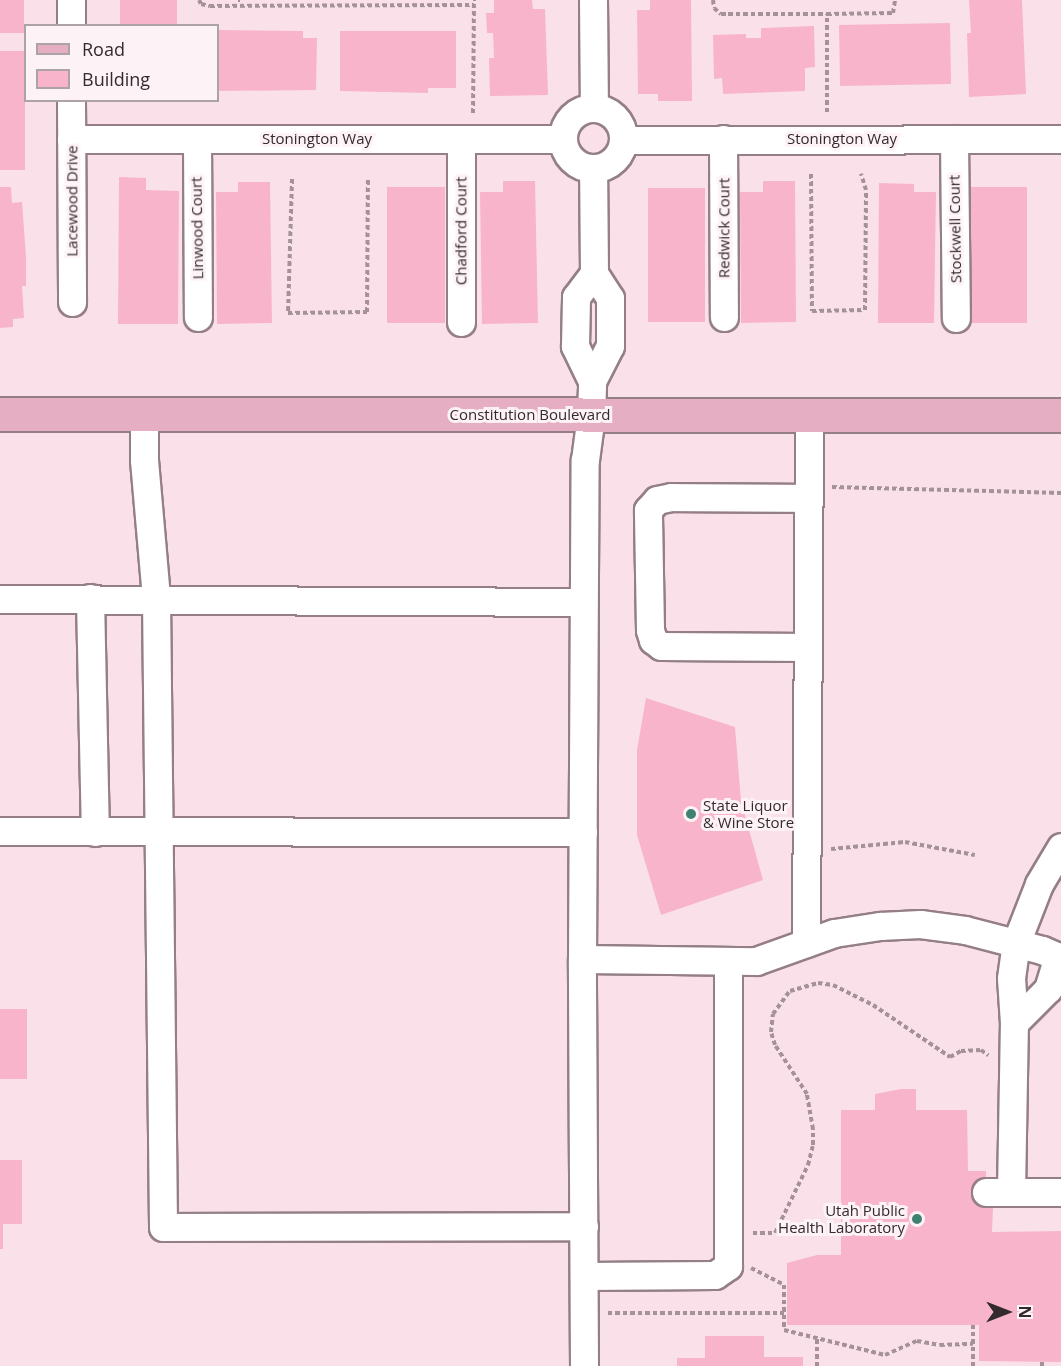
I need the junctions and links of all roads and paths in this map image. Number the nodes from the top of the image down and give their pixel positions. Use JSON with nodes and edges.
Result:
{"nodes":[{"id":1,"x":71,"y":0,"type":"edge"},
{"id":2,"x":199,"y":0,"type":"edge"},
{"id":3,"x":593,"y":0,"type":"edge"},
{"id":4,"x":713,"y":0,"type":"edge"},
{"id":5,"x":895,"y":0,"type":"edge"},
{"id":6,"x":474,"y":3,"type":"edge"},
{"id":7,"x":827,"y":14,"type":"junction"},
{"id":8,"x":71,"y":24,"type":"edge"},
{"id":9,"x":71,"y":102,"type":"edge"},
{"id":10,"x":594,"y":108,"type":"junction"},
{"id":11,"x":827,"y":112,"type":"dead end"},
{"id":12,"x":473,"y":113,"type":"dead end"},
{"id":13,"x":71,"y":138,"type":"junction"},
{"id":14,"x":197,"y":138,"type":"junction"},
{"id":15,"x":461,"y":139,"type":"junction"},
{"id":16,"x":563,"y":139,"type":"junction"},
{"id":17,"x":623,"y":140,"type":"junction"},
{"id":18,"x":723,"y":140,"type":"junction"},
{"id":19,"x":954,"y":140,"type":"junction"},
{"id":20,"x":1061,"y":140,"type":"edge"},
{"id":21,"x":593,"y":168,"type":"junction"},
{"id":22,"x":811,"y":174,"type":"dead end"},
{"id":23,"x":861,"y":174,"type":"dead end"},
{"id":24,"x":368,"y":177,"type":"dead end"},
{"id":25,"x":292,"y":179,"type":"dead end"},
{"id":26,"x":72,"y":302,"type":"dead end"},
{"id":27,"x":198,"y":317,"type":"dead end"},
{"id":28,"x":724,"y":317,"type":"dead end"},
{"id":29,"x":956,"y":318,"type":"dead end"},
{"id":30,"x":461,"y":322,"type":"dead end"},
{"id":31,"x":0,"y":414,"type":"edge"},
{"id":32,"x":144,"y":414,"type":"junction"},
{"id":33,"x":591,"y":415,"type":"junction"},
{"id":34,"x":809,"y":415,"type":"junction"},
{"id":35,"x":1061,"y":415,"type":"edge"},
{"id":36,"x":820,"y":493,"type":"junction"},
{"id":37,"x":1061,"y":493,"type":"edge"},
{"id":38,"x":90,"y":598,"type":"junction"},
{"id":39,"x":156,"y":598,"type":"junction"},
{"id":40,"x":0,"y":599,"type":"edge"},
{"id":41,"x":583,"y":602,"type":"junction"},
{"id":42,"x":808,"y":647,"type":"junction"},
{"id":43,"x":0,"y":831,"type":"edge"},
{"id":44,"x":94,"y":832,"type":"junction"},
{"id":45,"x":158,"y":832,"type":"junction"},
{"id":46,"x":583,"y":832,"type":"junction"},
{"id":47,"x":1061,"y":847,"type":"edge"},
{"id":48,"x":828,"y":849,"type":"dead end"},
{"id":49,"x":975,"y":855,"type":"dead end"},
{"id":50,"x":806,"y":943,"type":"junction"},
{"id":51,"x":1016,"y":943,"type":"junction"},
{"id":52,"x":1060,"y":957,"type":"edge"},
{"id":53,"x":582,"y":959,"type":"junction"},
{"id":54,"x":728,"y":961,"type":"junction"},
{"id":55,"x":1014,"y":1023,"type":"junction"},
{"id":56,"x":1014,"y":1063,"type":"junction"},
{"id":57,"x":1061,"y":1192,"type":"edge"},
{"id":58,"x":584,"y":1226,"type":"junction"},
{"id":59,"x":750,"y":1234,"type":"dead end"},
{"id":60,"x":750,"y":1267,"type":"dead end"},
{"id":61,"x":585,"y":1276,"type":"junction"},
{"id":62,"x":601,"y":1313,"type":"dead end"},
{"id":63,"x":784,"y":1313,"type":"junction"},
{"id":64,"x":973,"y":1326,"type":"dead end"},
{"id":65,"x":817,"y":1339,"type":"junction"},
{"id":66,"x":973,"y":1344,"type":"junction"},
{"id":67,"x":584,"y":1366,"type":"edge"},
{"id":68,"x":817,"y":1366,"type":"edge"},
{"id":69,"x":973,"y":1366,"type":"edge"}],
"edges":[{"from":1,"to":8,"type":"street"},
{"from":2,"to":6,"type":"path"},
{"from":3,"to":10,"type":"street"},
{"from":4,"to":7,"type":"path"},
{"from":5,"to":7,"type":"path"},
{"from":6,"to":12,"type":"path"},
{"from":7,"to":11,"type":"path"},
{"from":9,"to":13,"type":"street","name":"Lacewood Drive"},
{"from":10,"to":16,"type":"street"},
{"from":10,"to":17,"type":"street"},
{"from":13,"to":14,"type":"street","name":"Stonington Way"},
{"from":13,"to":26,"type":"street","name":"Lacewood Drive"},
{"from":14,"to":15,"type":"street","name":"Stonington Way"},
{"from":14,"to":27,"type":"street","name":"Linwood Court"},
{"from":15,"to":16,"type":"street","name":"Stonington Way"},
{"from":15,"to":30,"type":"street","name":"Chadford Court"},
{"from":16,"to":21,"type":"street"},
{"from":17,"to":18,"type":"street","name":"Stonington Way"},
{"from":17,"to":21,"type":"street"},
{"from":18,"to":19,"type":"street","name":"Stonington Way"},
{"from":18,"to":28,"type":"street","name":"Redwick Court"},
{"from":19,"to":20,"type":"street","name":"Stonington Way"},
{"from":19,"to":29,"type":"street","name":"Stockwell Court"},
{"from":21,"to":33,"type":"street"},
{"from":22,"to":23,"type":"path"},
{"from":24,"to":25,"type":"path"},
{"from":31,"to":32,"type":"main road","name":"Constitution Boulevard"},
{"from":32,"to":33,"type":"main road","name":"Constitution Boulevard"},
{"from":32,"to":39,"type":"street"},
{"from":33,"to":34,"type":"main road","name":"Constitution Boulevard"},
{"from":33,"to":41,"type":"street"},
{"from":34,"to":35,"type":"main road","name":"Constitution Boulevard"},
{"from":34,"to":36,"type":"street"},
{"from":36,"to":37,"type":"path"},
{"from":36,"to":42,"type":"street"},
{"from":36,"to":42,"type":"street"},
{"from":38,"to":39,"type":"street"},
{"from":38,"to":40,"type":"street"},
{"from":38,"to":44,"type":"street"},
{"from":39,"to":41,"type":"street"},
{"from":39,"to":45,"type":"street"},
{"from":41,"to":46,"type":"street"},
{"from":42,"to":50,"type":"street"},
{"from":43,"to":44,"type":"street"},
{"from":44,"to":45,"type":"street"},
{"from":45,"to":46,"type":"street"},
{"from":45,"to":58,"type":"street"},
{"from":46,"to":53,"type":"street"},
{"from":47,"to":51,"type":"street"},
{"from":48,"to":49,"type":"path"},
{"from":50,"to":51,"type":"street"},
{"from":50,"to":54,"type":"street"},
{"from":51,"to":52,"type":"street"},
{"from":51,"to":55,"type":"street"},
{"from":52,"to":55,"type":"street"},
{"from":53,"to":54,"type":"street"},
{"from":53,"to":58,"type":"street"},
{"from":54,"to":61,"type":"street"},
{"from":55,"to":56,"type":"street"},
{"from":56,"to":57,"type":"street"},
{"from":56,"to":59,"type":"path"},
{"from":58,"to":61,"type":"street"},
{"from":60,"to":63,"type":"path"},
{"from":61,"to":67,"type":"street"},
{"from":62,"to":63,"type":"path"},
{"from":63,"to":65,"type":"path"},
{"from":64,"to":66,"type":"path"},
{"from":65,"to":66,"type":"path"},
{"from":65,"to":68,"type":"path"},
{"from":66,"to":69,"type":"path"}]}
